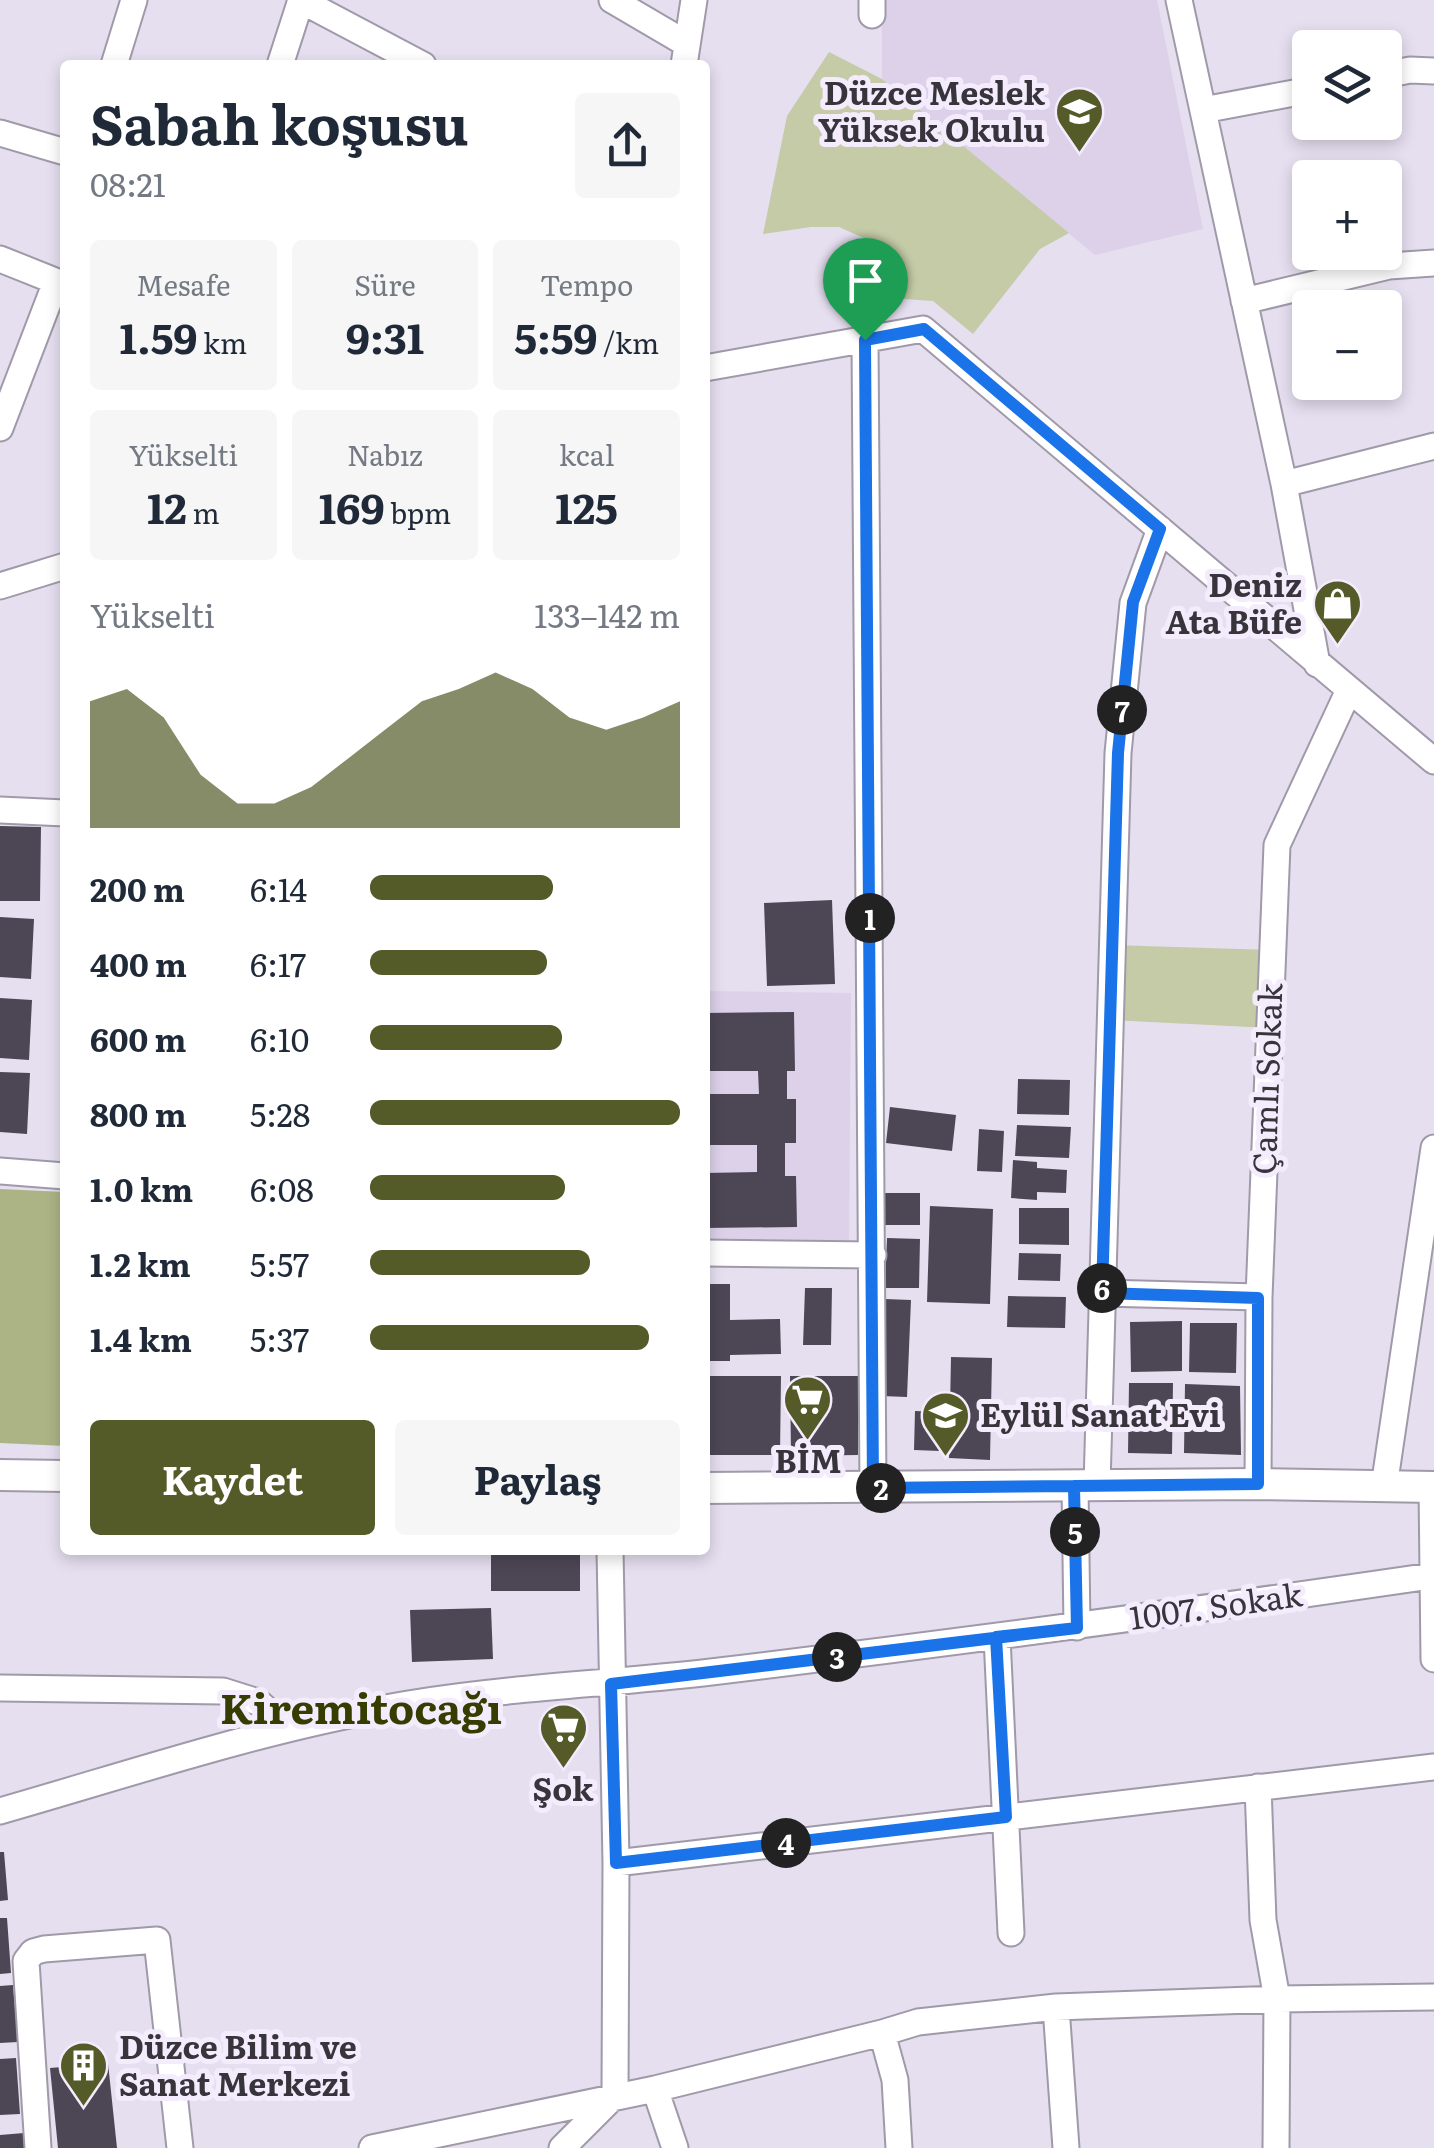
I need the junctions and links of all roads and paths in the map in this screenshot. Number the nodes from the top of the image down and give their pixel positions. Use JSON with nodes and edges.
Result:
{"nodes":[{"id":1,"x":134,"y":0,"type":"edge"},
{"id":2,"x":301,"y":0,"type":"edge"},
{"id":3,"x":612,"y":0,"type":"edge"},
{"id":4,"x":694,"y":0,"type":"edge"},
{"id":5,"x":1179,"y":0,"type":"edge"},
{"id":6,"x":686,"y":54,"type":"edge"},
{"id":7,"x":392,"y":57,"type":"edge"},
{"id":8,"x":116,"y":60,"type":"edge"},
{"id":9,"x":282,"y":60,"type":"edge"},
{"id":10,"x":1434,"y":71,"type":"edge"},
{"id":11,"x":1402,"y":72,"type":"edge"},
{"id":12,"x":1292,"y":93,"type":"edge"},
{"id":13,"x":1203,"y":110,"type":"junction"},
{"id":14,"x":0,"y":132,"type":"edge"},
{"id":15,"x":60,"y":150,"type":"edge"},
{"id":16,"x":0,"y":258,"type":"edge"},
{"id":17,"x":1434,"y":263,"type":"edge"},
{"id":18,"x":60,"y":283,"type":"edge"},
{"id":19,"x":1244,"y":301,"type":"junction"},
{"id":20,"x":865,"y":340,"type":"junction"},
{"id":21,"x":710,"y":367,"type":"edge"},
{"id":22,"x":0,"y":428,"type":"edge"},
{"id":23,"x":1434,"y":446,"type":"edge"},
{"id":24,"x":1284,"y":484,"type":"junction"},
{"id":25,"x":1160,"y":529,"type":"junction"},
{"id":26,"x":60,"y":568,"type":"edge"},
{"id":27,"x":0,"y":586,"type":"edge"},
{"id":28,"x":1317,"y":664,"type":"junction"},
{"id":29,"x":1349,"y":690,"type":"junction"},
{"id":30,"x":1434,"y":762,"type":"edge"},
{"id":31,"x":0,"y":810,"type":"edge"},
{"id":32,"x":60,"y":813,"type":"edge"},
{"id":33,"x":1434,"y":1148,"type":"edge"},
{"id":34,"x":0,"y":1171,"type":"edge"},
{"id":35,"x":60,"y":1176,"type":"edge"},
{"id":36,"x":710,"y":1253,"type":"edge"},
{"id":37,"x":873,"y":1255,"type":"junction"},
{"id":38,"x":1102,"y":1293,"type":"junction"},
{"id":39,"x":1258,"y":1298,"type":"junction"},
{"id":40,"x":1422,"y":1308,"type":"edge"},
{"id":41,"x":0,"y":1475,"type":"edge"},
{"id":42,"x":60,"y":1476,"type":"edge"},
{"id":43,"x":1258,"y":1484,"type":"junction"},
{"id":44,"x":1086,"y":1485,"type":"junction"},
{"id":45,"x":1384,"y":1487,"type":"junction"},
{"id":46,"x":1433,"y":1487,"type":"edge"},
{"id":47,"x":710,"y":1488,"type":"edge"},
{"id":48,"x":873,"y":1488,"type":"junction"},
{"id":49,"x":610,"y":1555,"type":"edge"},
{"id":50,"x":1431,"y":1576,"type":"junction"},
{"id":51,"x":1077,"y":1628,"type":"junction"},
{"id":52,"x":996,"y":1637,"type":"junction"},
{"id":53,"x":1434,"y":1659,"type":"edge"},
{"id":54,"x":611,"y":1684,"type":"junction"},
{"id":55,"x":0,"y":1688,"type":"edge"},
{"id":56,"x":287,"y":1728,"type":"junction"},
{"id":57,"x":1434,"y":1766,"type":"edge"},
{"id":58,"x":1258,"y":1787,"type":"junction"},
{"id":59,"x":0,"y":1811,"type":"edge"},
{"id":60,"x":1006,"y":1817,"type":"junction"},
{"id":61,"x":616,"y":1863,"type":"junction"},
{"id":62,"x":1011,"y":1933,"type":"dead end"},
{"id":63,"x":1434,"y":1997,"type":"edge"},
{"id":64,"x":1276,"y":1999,"type":"junction"},
{"id":65,"x":1056,"y":2007,"type":"junction"},
{"id":66,"x":882,"y":2033,"type":"junction"},
{"id":67,"x":654,"y":2089,"type":"junction"},
{"id":68,"x":614,"y":2095,"type":"junction"},
{"id":69,"x":38,"y":2148,"type":"edge"},
{"id":70,"x":180,"y":2148,"type":"edge"},
{"id":71,"x":372,"y":2148,"type":"edge"},
{"id":72,"x":562,"y":2148,"type":"edge"},
{"id":73,"x":675,"y":2148,"type":"edge"},
{"id":74,"x":899,"y":2148,"type":"edge"},
{"id":75,"x":1066,"y":2148,"type":"edge"},
{"id":76,"x":1276,"y":2148,"type":"edge"}],
"edges":[{"from":1,"to":8,"type":"street"},
{"from":2,"to":7,"type":"street"},
{"from":2,"to":9,"type":"street"},
{"from":3,"to":6,"type":"street"},
{"from":4,"to":6,"type":"street"},
{"from":5,"to":13,"type":"street"},
{"from":10,"to":11,"type":"street"},
{"from":12,"to":13,"type":"street"},
{"from":13,"to":19,"type":"street"},
{"from":14,"to":15,"type":"street"},
{"from":16,"to":18,"type":"street"},
{"from":17,"to":19,"type":"street"},
{"from":18,"to":22,"type":"street"},
{"from":19,"to":24,"type":"street"},
{"from":20,"to":21,"type":"street"},
{"from":20,"to":25,"type":"street"},
{"from":20,"to":37,"type":"street"},
{"from":23,"to":24,"type":"street"},
{"from":24,"to":28,"type":"street"},
{"from":25,"to":28,"type":"street"},
{"from":25,"to":38,"type":"street"},
{"from":26,"to":27,"type":"street"},
{"from":28,"to":29,"type":"street"},
{"from":29,"to":30,"type":"street"},
{"from":29,"to":39,"type":"street","name":"Çamlı Sokak"},
{"from":31,"to":32,"type":"street"},
{"from":33,"to":40,"type":"street"},
{"from":34,"to":35,"type":"street"},
{"from":36,"to":37,"type":"street"},
{"from":37,"to":48,"type":"street"},
{"from":38,"to":39,"type":"street"},
{"from":38,"to":44,"type":"street"},
{"from":39,"to":43,"type":"street","name":"Çamlı Sokak"},
{"from":40,"to":45,"type":"street"},
{"from":41,"to":42,"type":"main road"},
{"from":43,"to":44,"type":"main road"},
{"from":43,"to":45,"type":"main road"},
{"from":44,"to":48,"type":"main road"},
{"from":44,"to":51,"type":"street"},
{"from":45,"to":46,"type":"main road"},
{"from":46,"to":50,"type":"street"},
{"from":47,"to":48,"type":"main road"},
{"from":49,"to":54,"type":"street"},
{"from":50,"to":51,"type":"street","name":"1007. Sokak"},
{"from":50,"to":53,"type":"street"},
{"from":51,"to":52,"type":"street","name":"1007. Sokak"},
{"from":52,"to":54,"type":"street","name":"1007. Sokak"},
{"from":52,"to":60,"type":"street"},
{"from":54,"to":56,"type":"street","name":"1007. Sokak"},
{"from":54,"to":61,"type":"street"},
{"from":55,"to":56,"type":"street"},
{"from":56,"to":59,"type":"street","name":"1007. Sokak"},
{"from":57,"to":58,"type":"street"},
{"from":58,"to":60,"type":"street"},
{"from":58,"to":64,"type":"street"},
{"from":60,"to":61,"type":"street"},
{"from":60,"to":62,"type":"street"},
{"from":61,"to":68,"type":"street"},
{"from":63,"to":64,"type":"street"},
{"from":64,"to":65,"type":"street"},
{"from":64,"to":76,"type":"street"},
{"from":65,"to":66,"type":"street"},
{"from":65,"to":75,"type":"street"},
{"from":66,"to":67,"type":"street"},
{"from":66,"to":74,"type":"street"},
{"from":67,"to":68,"type":"street"},
{"from":67,"to":73,"type":"street"},
{"from":68,"to":71,"type":"street"},
{"from":68,"to":72,"type":"street"},
{"from":69,"to":70,"type":"street"}]}
